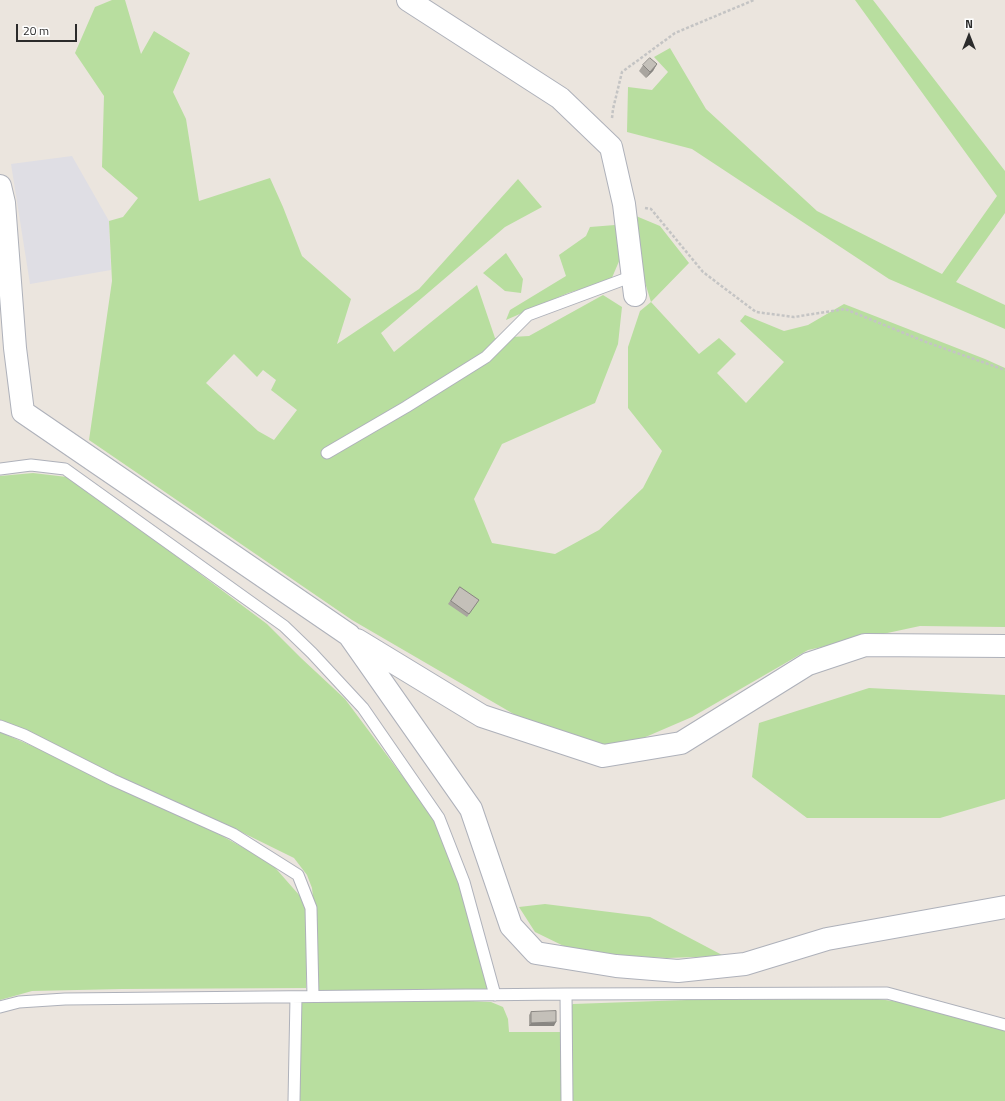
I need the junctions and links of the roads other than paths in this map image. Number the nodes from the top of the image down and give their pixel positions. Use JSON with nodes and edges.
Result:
{"nodes":[{"id":1,"x":408,"y":0,"type":"edge"},
{"id":2,"x":0,"y":186,"type":"edge"},
{"id":3,"x":634,"y":285,"type":"joint"},
{"id":4,"x":327,"y":454,"type":"dead end"},
{"id":5,"x":0,"y":469,"type":"edge"},
{"id":6,"x":349,"y":635,"type":"junction"},
{"id":7,"x":1005,"y":646,"type":"edge"},
{"id":8,"x":0,"y":726,"type":"edge"},
{"id":9,"x":1005,"y":907,"type":"edge"},
{"id":10,"x":566,"y":994,"type":"junction"},
{"id":11,"x":495,"y":995,"type":"junction"},
{"id":12,"x":313,"y":996,"type":"junction"},
{"id":13,"x":296,"y":997,"type":"junction"},
{"id":14,"x":0,"y":1007,"type":"edge"},
{"id":15,"x":1005,"y":1025,"type":"edge"},
{"id":16,"x":294,"y":1101,"type":"edge"},
{"id":17,"x":567,"y":1101,"type":"edge"}],
"edges":[{"from":1,"to":3,"type":"street"},
{"from":2,"to":6,"type":"street"},
{"from":3,"to":4,"type":"lane"},
{"from":5,"to":11,"type":"lane"},
{"from":6,"to":7,"type":"street"},
{"from":6,"to":9,"type":"street"},
{"from":8,"to":12,"type":"lane"},
{"from":10,"to":11,"type":"lane"},
{"from":10,"to":15,"type":"lane"},
{"from":10,"to":17,"type":"lane"},
{"from":11,"to":12,"type":"lane"},
{"from":12,"to":13,"type":"lane"},
{"from":13,"to":14,"type":"lane"},
{"from":13,"to":16,"type":"lane"}]}
